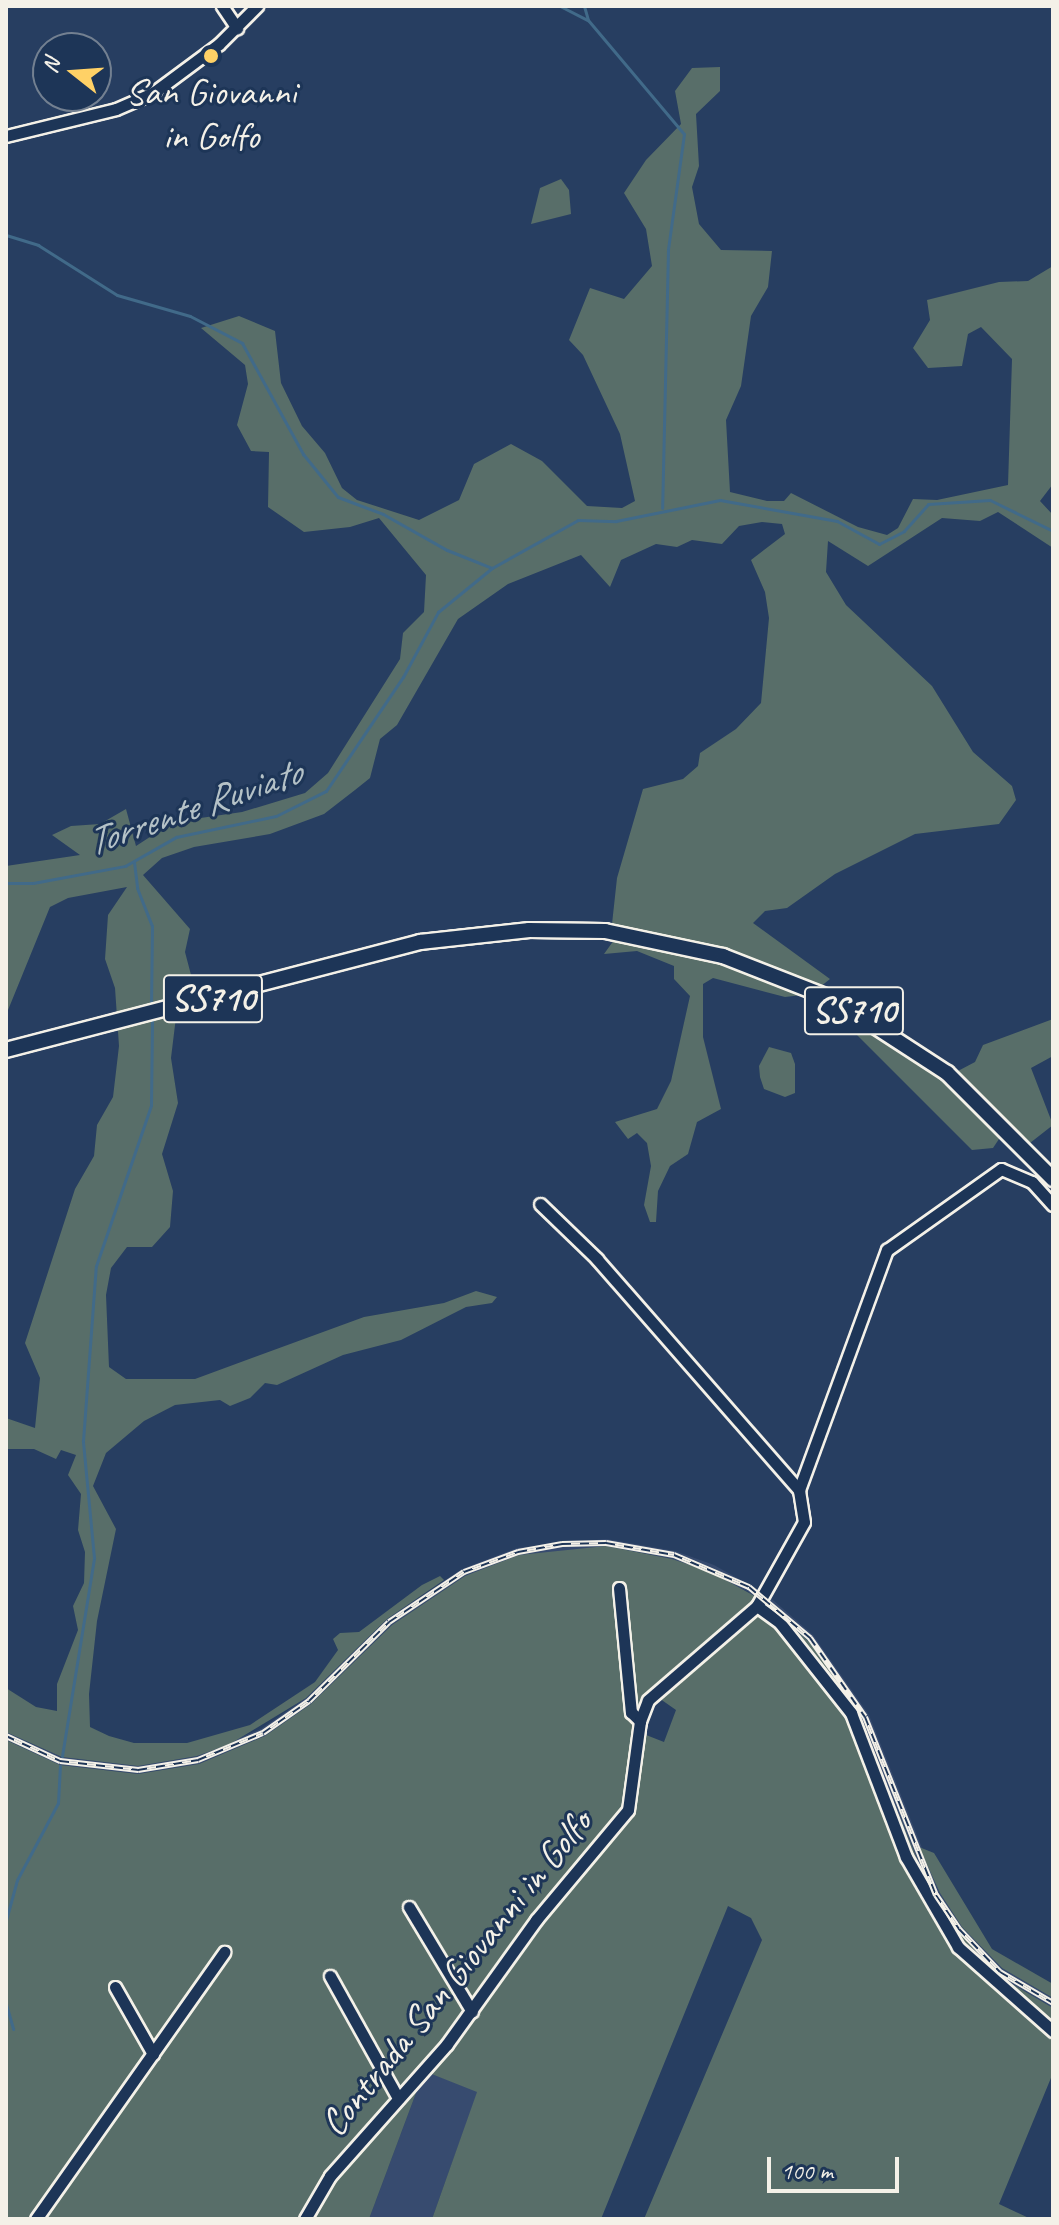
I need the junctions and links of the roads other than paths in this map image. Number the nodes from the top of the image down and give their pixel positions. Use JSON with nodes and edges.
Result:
{"nodes":[{"id":1,"x":222,"y":6,"type":"edge"},
{"id":2,"x":257,"y":6,"type":"edge"},
{"id":3,"x":237,"y":28,"type":"junction"},
{"id":4,"x":6,"y":136,"type":"edge"},
{"id":5,"x":6,"y":1050,"type":"edge"},
{"id":6,"x":1053,"y":1179,"type":"edge"},
{"id":7,"x":540,"y":1204,"type":"dead end"},
{"id":8,"x":1053,"y":1205,"type":"edge"},
{"id":9,"x":799,"y":1490,"type":"junction"},
{"id":10,"x":619,"y":1588,"type":"dead end"},
{"id":11,"x":757,"y":1606,"type":"junction"},
{"id":12,"x":640,"y":1721,"type":"junction"},
{"id":13,"x":409,"y":1907,"type":"dead end"},
{"id":14,"x":224,"y":1952,"type":"dead end"},
{"id":15,"x":330,"y":1976,"type":"dead end"},
{"id":16,"x":115,"y":1987,"type":"dead end"},
{"id":17,"x":472,"y":2012,"type":"junction"},
{"id":18,"x":1053,"y":2031,"type":"edge"},
{"id":19,"x":153,"y":2054,"type":"junction"},
{"id":20,"x":398,"y":2098,"type":"junction"},
{"id":21,"x":36,"y":2219,"type":"edge"},
{"id":22,"x":305,"y":2219,"type":"edge"}],
"edges":[{"from":1,"to":3,"type":"street"},
{"from":2,"to":3,"type":"street"},
{"from":3,"to":4,"type":"street"},
{"from":5,"to":6,"type":"main road","number":"SS710"},
{"from":7,"to":9,"type":"street"},
{"from":8,"to":9,"type":"street"},
{"from":9,"to":11,"type":"street","name":"Contrada San Giovanni in Golfo"},
{"from":10,"to":12,"type":"street"},
{"from":11,"to":12,"type":"street","name":"Contrada San Giovanni in Golfo"},
{"from":11,"to":18,"type":"street"},
{"from":12,"to":17,"type":"street","name":"Contrada San Giovanni in Golfo"},
{"from":13,"to":17,"type":"street"},
{"from":14,"to":19,"type":"street"},
{"from":15,"to":20,"type":"street"},
{"from":16,"to":19,"type":"street"},
{"from":17,"to":20,"type":"street","name":"Contrada San Giovanni in Golfo"},
{"from":19,"to":21,"type":"street"},
{"from":20,"to":22,"type":"street","name":"Contrada San Giovanni in Golfo"}]}
